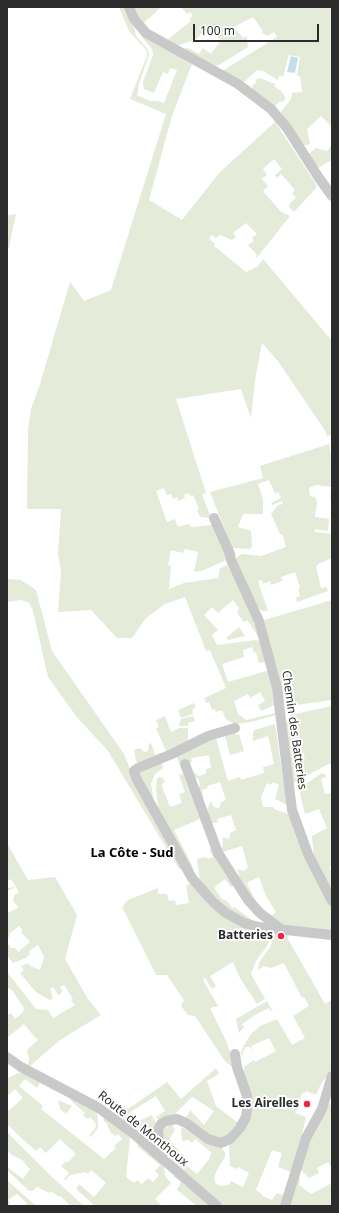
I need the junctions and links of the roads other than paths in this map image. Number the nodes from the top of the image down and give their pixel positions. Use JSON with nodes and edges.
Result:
{"nodes":[{"id":1,"x":129,"y":7,"type":"edge"},
{"id":2,"x":332,"y":196,"type":"edge"},
{"id":3,"x":214,"y":518,"type":"dead end"},
{"id":4,"x":235,"y":728,"type":"dead end"},
{"id":5,"x":185,"y":764,"type":"dead end"},
{"id":6,"x":332,"y":901,"type":"edge"},
{"id":7,"x":282,"y":930,"type":"junction"},
{"id":8,"x":332,"y":935,"type":"edge"},
{"id":9,"x":235,"y":1054,"type":"dead end"},
{"id":10,"x":7,"y":1057,"type":"edge"},
{"id":11,"x":332,"y":1076,"type":"edge"},
{"id":12,"x":162,"y":1159,"type":"junction"},
{"id":13,"x":216,"y":1206,"type":"edge"},
{"id":14,"x":284,"y":1206,"type":"edge"}],
"edges":[{"from":1,"to":2,"type":"street"},
{"from":3,"to":6,"type":"street","name":"Chemin des Batteries"},
{"from":4,"to":7,"type":"street"},
{"from":5,"to":7,"type":"street"},
{"from":7,"to":8,"type":"street"},
{"from":9,"to":12,"type":"street"},
{"from":10,"to":12,"type":"street","name":"Route de Monthoux"},
{"from":11,"to":14,"type":"street"},
{"from":12,"to":13,"type":"street","name":"Route de Monthoux"}]}
